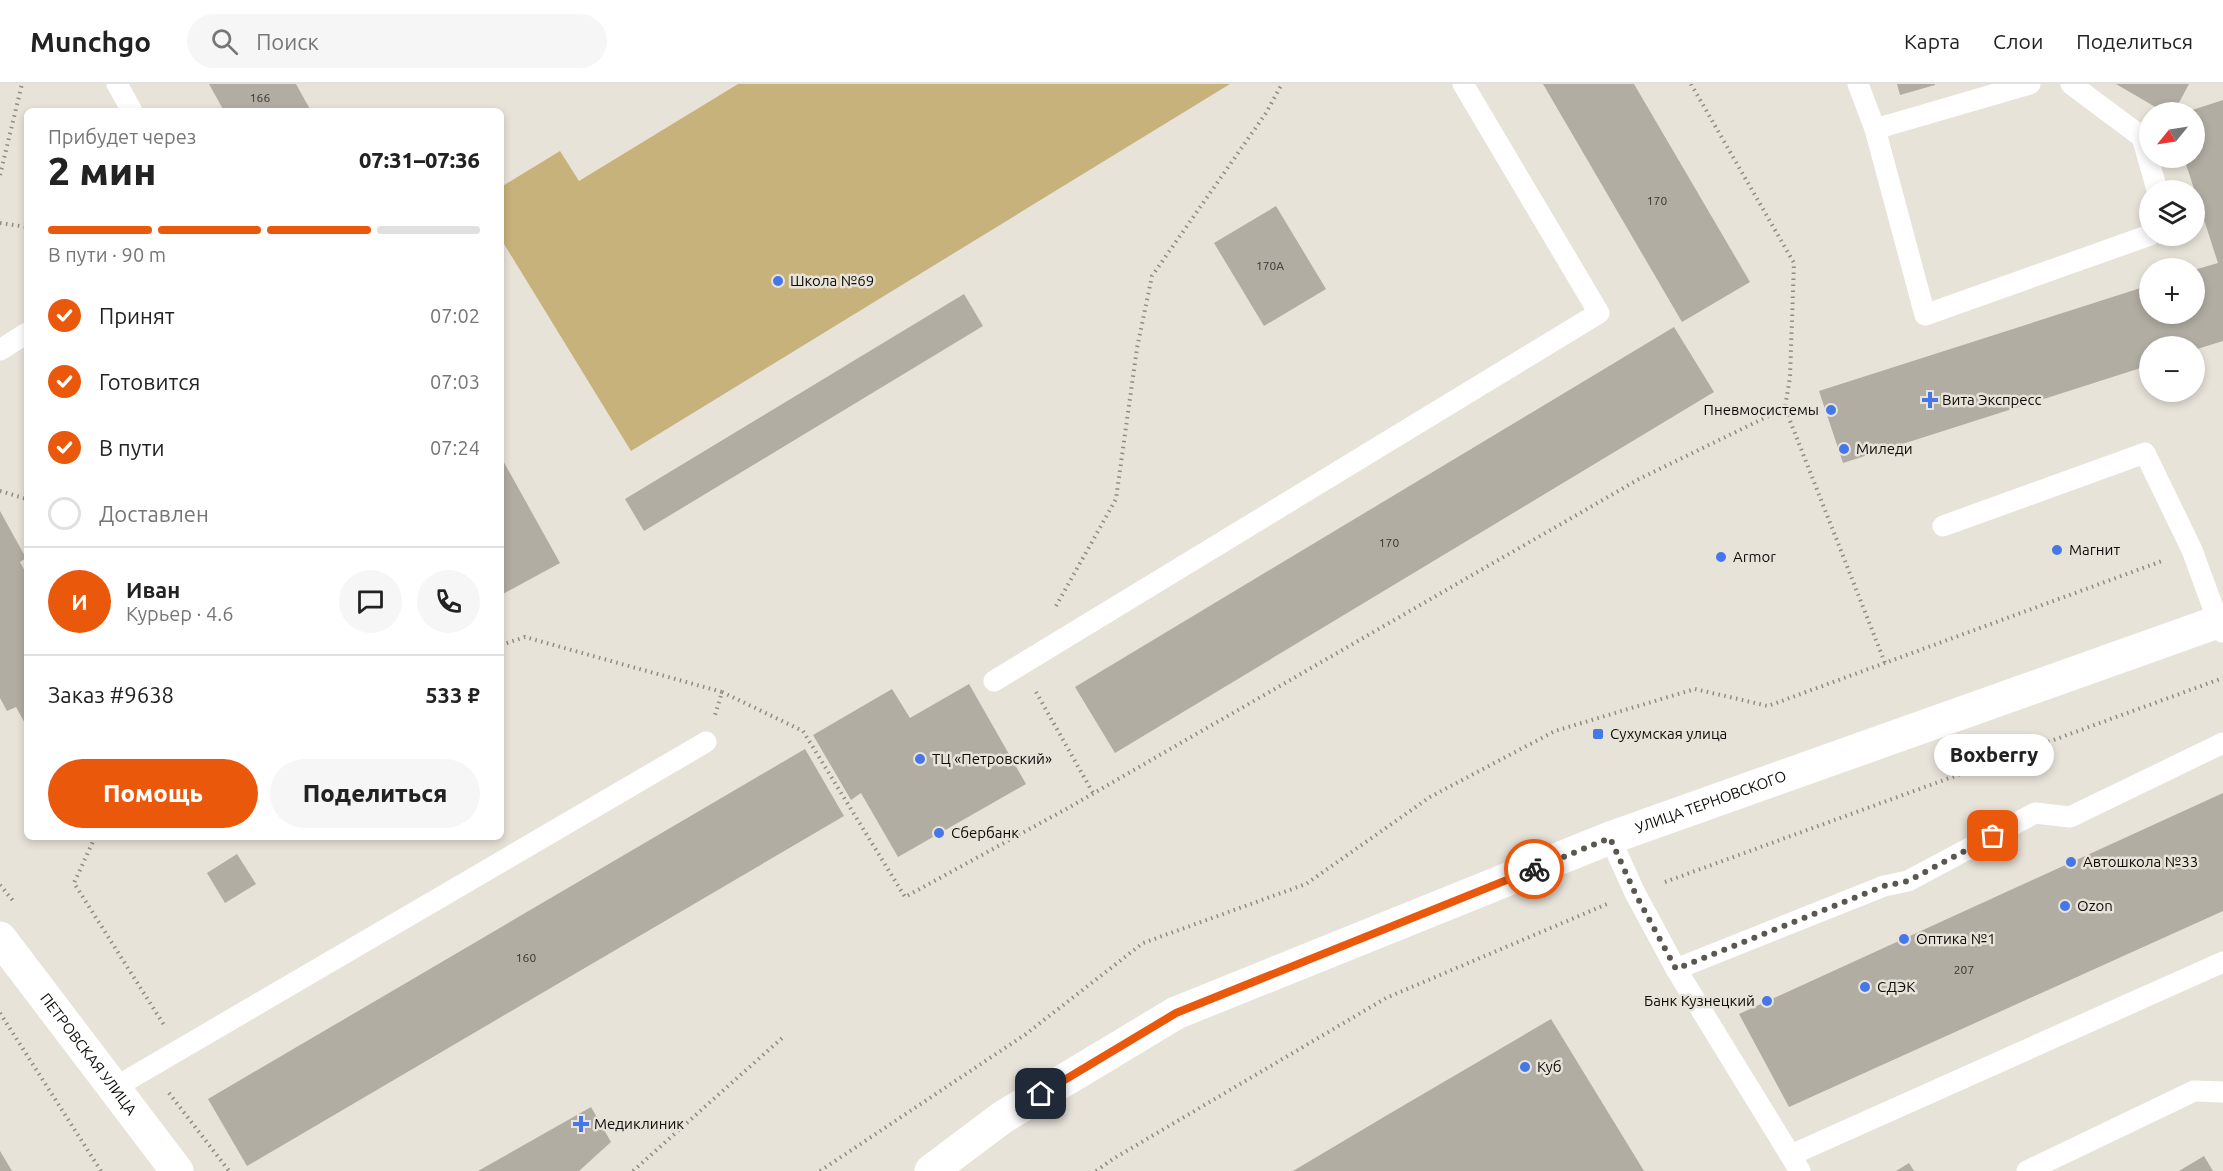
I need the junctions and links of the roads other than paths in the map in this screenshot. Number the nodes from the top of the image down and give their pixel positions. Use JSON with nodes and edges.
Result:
{"nodes":[{"id":1,"x":117,"y":84,"type":"edge"},
{"id":2,"x":1463,"y":84,"type":"edge"},
{"id":3,"x":1858,"y":84,"type":"edge"},
{"id":4,"x":2030,"y":84,"type":"edge"},
{"id":5,"x":2071,"y":84,"type":"edge"},
{"id":6,"x":130,"y":108,"type":"edge"},
{"id":7,"x":1875,"y":129,"type":"junction"},
{"id":8,"x":2154,"y":180,"type":"edge"},
{"id":9,"x":2139,"y":239,"type":"edge"},
{"id":10,"x":24,"y":335,"type":"edge"},
{"id":11,"x":0,"y":350,"type":"edge"},
{"id":12,"x":1943,"y":526,"type":"dead end"},
{"id":13,"x":2221,"y":626,"type":"edge"},
{"id":14,"x":994,"y":681,"type":"dead end"},
{"id":15,"x":706,"y":742,"type":"road end"},
{"id":16,"x":2223,"y":743,"type":"edge"},
{"id":17,"x":1610,"y":838,"type":"junction"},
{"id":18,"x":0,"y":938,"type":"edge"},
{"id":19,"x":2223,"y":962,"type":"edge"},
{"id":20,"x":1676,"y":969,"type":"junction"},
{"id":21,"x":114,"y":1088,"type":"junction"},
{"id":22,"x":2223,"y":1092,"type":"edge"},
{"id":23,"x":1796,"y":1163,"type":"edge"},
{"id":24,"x":177,"y":1171,"type":"edge"},
{"id":25,"x":931,"y":1171,"type":"edge"},
{"id":26,"x":2027,"y":1171,"type":"edge"}],
"edges":[{"from":1,"to":6,"type":"lane"},
{"from":2,"to":14,"type":"lane"},
{"from":3,"to":7,"type":"lane"},
{"from":4,"to":7,"type":"lane"},
{"from":5,"to":8,"type":"lane"},
{"from":7,"to":9,"type":"lane"},
{"from":10,"to":11,"type":"lane"},
{"from":12,"to":13,"type":"lane"},
{"from":13,"to":17,"type":"main road","name":"УЛИЦА ТЕРНОВСКОГО"},
{"from":15,"to":21,"type":"lane"},
{"from":16,"to":20,"type":"lane"},
{"from":17,"to":20,"type":"lane"},
{"from":17,"to":25,"type":"main road","name":"УЛИЦА ТЕРНОВСКОГО"},
{"from":18,"to":21,"type":"main road","name":"ПЕТРОВСКАЯ УЛИЦА"},
{"from":19,"to":23,"type":"lane"},
{"from":20,"to":23,"type":"lane"},
{"from":21,"to":24,"type":"main road","name":"ПЕТРОВСКАЯ УЛИЦА"},
{"from":22,"to":26,"type":"lane"}]}
